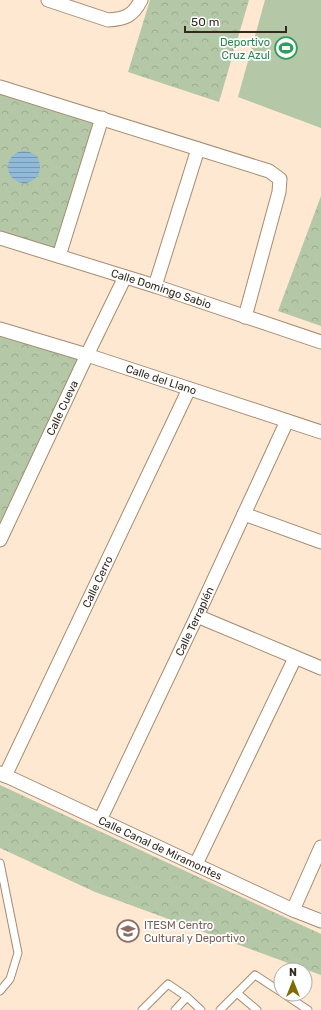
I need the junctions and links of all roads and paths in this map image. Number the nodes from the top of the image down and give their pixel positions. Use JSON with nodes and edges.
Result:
{"nodes":[{"id":1,"x":48,"y":0,"type":"edge"},
{"id":2,"x":141,"y":0,"type":"edge"},
{"id":3,"x":0,"y":87,"type":"edge"},
{"id":4,"x":102,"y":118,"type":"junction"},
{"id":5,"x":198,"y":149,"type":"junction"},
{"id":6,"x":0,"y":238,"type":"edge"},
{"id":7,"x":59,"y":256,"type":"junction"},
{"id":8,"x":125,"y":277,"type":"junction"},
{"id":9,"x":154,"y":286,"type":"junction"},
{"id":10,"x":245,"y":317,"type":"junction"},
{"id":11,"x":0,"y":329,"type":"edge"},
{"id":12,"x":321,"y":342,"type":"edge"},
{"id":13,"x":87,"y":355,"type":"junction"},
{"id":14,"x":189,"y":389,"type":"junction"},
{"id":15,"x":287,"y":421,"type":"junction"},
{"id":16,"x":321,"y":432,"type":"edge"},
{"id":17,"x":244,"y":514,"type":"junction"},
{"id":18,"x":0,"y":540,"type":"edge"},
{"id":19,"x":321,"y":542,"type":"edge"},
{"id":20,"x":197,"y":616,"type":"junction"},
{"id":21,"x":295,"y":658,"type":"junction"},
{"id":22,"x":321,"y":668,"type":"edge"},
{"id":23,"x":2,"y":775,"type":"edge"},
{"id":24,"x":100,"y":820,"type":"junction"},
{"id":25,"x":321,"y":847,"type":"edge"},
{"id":26,"x":0,"y":863,"type":"edge"},
{"id":27,"x":196,"y":864,"type":"junction"},
{"id":28,"x":293,"y":910,"type":"junction"},
{"id":29,"x":321,"y":921,"type":"edge"},
{"id":30,"x":273,"y":986,"type":"edge"},
{"id":31,"x":0,"y":991,"type":"edge"},
{"id":32,"x":237,"y":993,"type":"junction"},
{"id":33,"x":187,"y":997,"type":"junction"},
{"id":34,"x":296,"y":1002,"type":"edge"},
{"id":35,"x":142,"y":1010,"type":"edge"},
{"id":36,"x":175,"y":1010,"type":"edge"},
{"id":37,"x":202,"y":1010,"type":"edge"},
{"id":38,"x":220,"y":1010,"type":"edge"},
{"id":39,"x":256,"y":1010,"type":"edge"},
{"id":40,"x":308,"y":1010,"type":"edge"}],
"edges":[{"from":1,"to":2,"type":"street"},
{"from":3,"to":4,"type":"street"},
{"from":4,"to":5,"type":"street"},
{"from":4,"to":7,"type":"street"},
{"from":5,"to":9,"type":"street"},
{"from":5,"to":10,"type":"street"},
{"from":6,"to":7,"type":"street","name":"Calle Domingo Sabio"},
{"from":7,"to":8,"type":"street","name":"Calle Domingo Sabio"},
{"from":8,"to":9,"type":"street","name":"Calle Domingo Sabio"},
{"from":8,"to":13,"type":"street","name":"Calle Cueva"},
{"from":9,"to":10,"type":"street","name":"Calle Domingo Sabio"},
{"from":10,"to":12,"type":"street","name":"Calle Domingo Sabio"},
{"from":11,"to":13,"type":"street","name":"Calle del Llano"},
{"from":13,"to":14,"type":"street","name":"Calle del Llano"},
{"from":13,"to":18,"type":"street","name":"Calle Cueva"},
{"from":14,"to":15,"type":"street","name":"Calle del Llano"},
{"from":14,"to":23,"type":"street","name":"Calle Cerro"},
{"from":15,"to":16,"type":"street","name":"Calle del Llano"},
{"from":15,"to":17,"type":"street","name":"Calle Terraplén"},
{"from":17,"to":19,"type":"street"},
{"from":17,"to":20,"type":"street","name":"Calle Terraplén"},
{"from":20,"to":21,"type":"street"},
{"from":20,"to":24,"type":"street","name":"Calle Terraplén"},
{"from":21,"to":22,"type":"street"},
{"from":21,"to":27,"type":"street"},
{"from":23,"to":24,"type":"street","name":"Calle Canal de Miramontes"},
{"from":24,"to":27,"type":"street","name":"Calle Canal de Miramontes"},
{"from":25,"to":28,"type":"street"},
{"from":26,"to":31,"type":"lane"},
{"from":27,"to":28,"type":"street","name":"Calle Canal de Miramontes"},
{"from":28,"to":29,"type":"street","name":"Calle Canal de Miramontes"},
{"from":30,"to":32,"type":"lane"},
{"from":32,"to":38,"type":"lane"},
{"from":32,"to":39,"type":"lane"},
{"from":33,"to":35,"type":"lane"},
{"from":33,"to":36,"type":"lane"},
{"from":33,"to":37,"type":"lane"},
{"from":34,"to":40,"type":"lane"}]}
